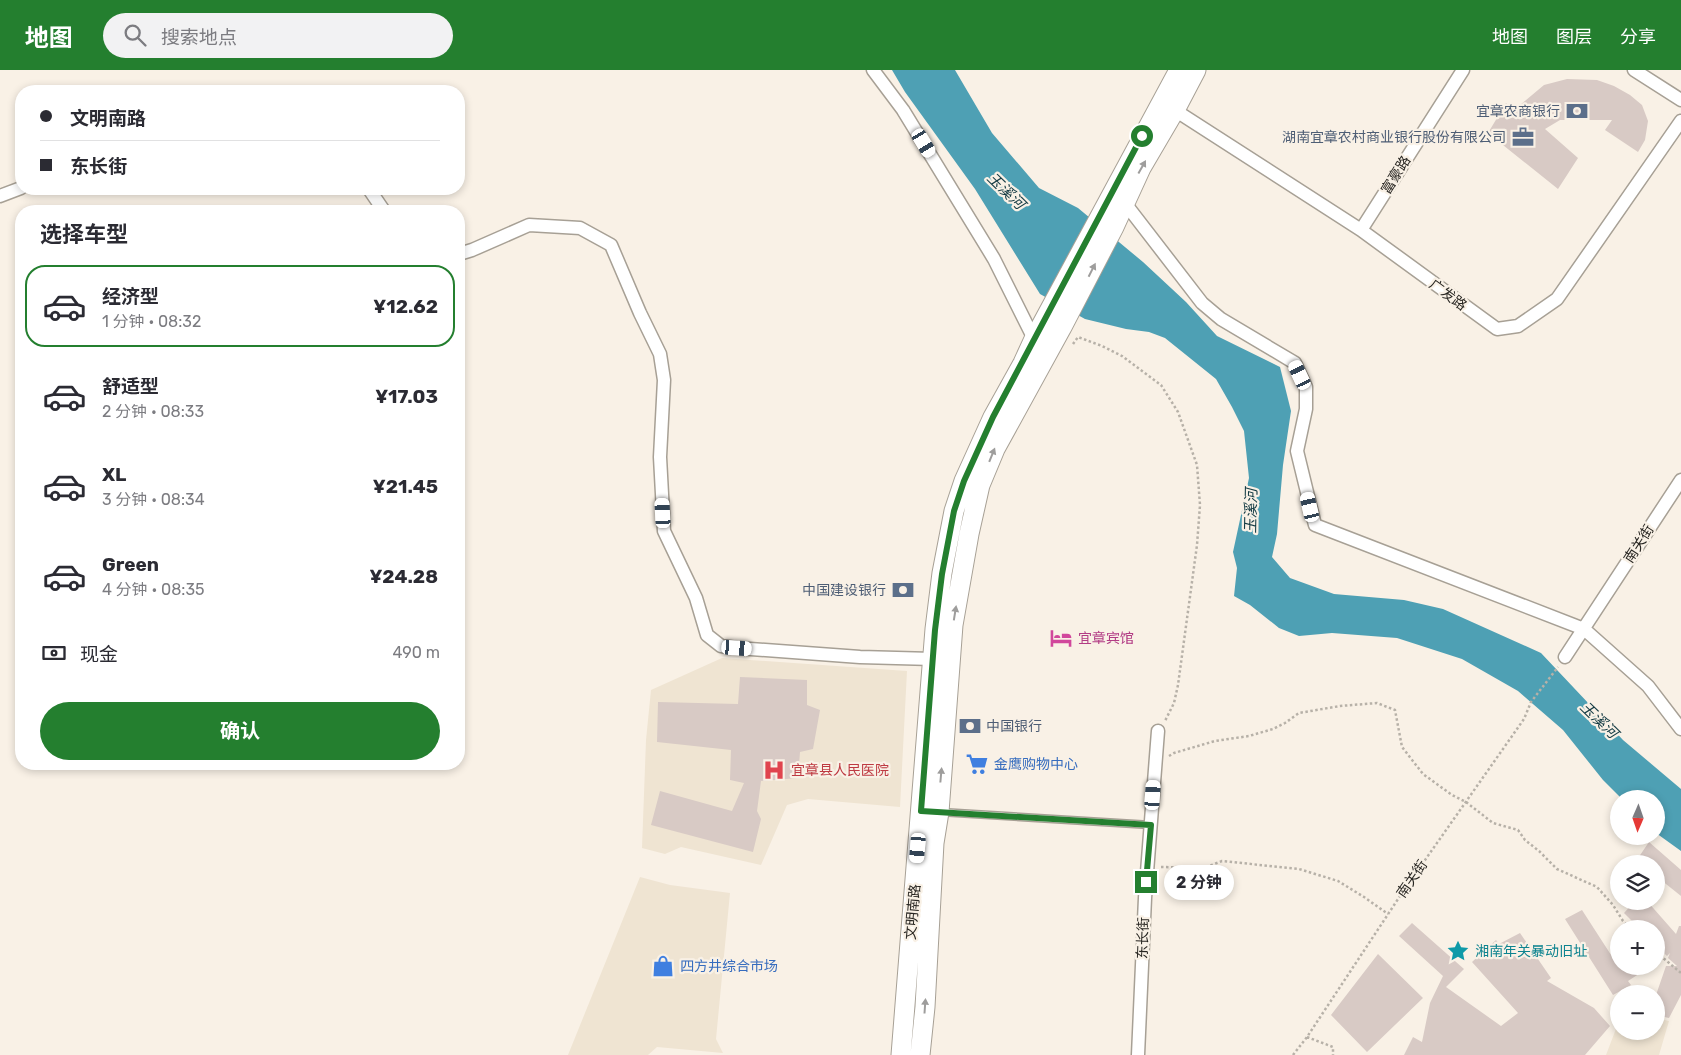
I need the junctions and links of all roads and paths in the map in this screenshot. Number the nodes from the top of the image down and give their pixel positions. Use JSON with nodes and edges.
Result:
{"nodes":[{"id":1,"x":873,"y":70,"type":"edge"},
{"id":2,"x":1179,"y":70,"type":"edge"},
{"id":3,"x":1196,"y":70,"type":"edge"},
{"id":4,"x":1463,"y":70,"type":"edge"},
{"id":5,"x":1634,"y":70,"type":"edge"},
{"id":6,"x":1681,"y":100,"type":"edge"},
{"id":7,"x":1169,"y":106,"type":"junction"},
{"id":8,"x":1681,"y":121,"type":"edge"},
{"id":9,"x":15,"y":190,"type":"edge"},
{"id":10,"x":0,"y":196,"type":"edge"},
{"id":11,"x":1119,"y":196,"type":"junction"},
{"id":12,"x":1361,"y":230,"type":"junction"},
{"id":13,"x":465,"y":252,"type":"edge"},
{"id":14,"x":1034,"y":338,"type":"junction"},
{"id":15,"x":1073,"y":344,"type":"dead end"},
{"id":16,"x":1681,"y":480,"type":"edge"},
{"id":17,"x":1584,"y":629,"type":"junction"},
{"id":18,"x":1565,"y":658,"type":"joint"},
{"id":19,"x":933,"y":659,"type":"junction"},
{"id":20,"x":1681,"y":729,"type":"edge"},
{"id":21,"x":1158,"y":730,"type":"joint"},
{"id":22,"x":1155,"y":765,"type":"junction"},
{"id":23,"x":1466,"y":802,"type":"junction"},
{"id":24,"x":930,"y":811,"type":"junction"},
{"id":25,"x":1151,"y":825,"type":"junction"},
{"id":26,"x":1147,"y":866,"type":"junction"},
{"id":27,"x":1388,"y":914,"type":"junction"},
{"id":28,"x":1622,"y":920,"type":"edge"},
{"id":29,"x":1665,"y":959,"type":"edge"},
{"id":30,"x":1681,"y":972,"type":"edge"},
{"id":31,"x":1308,"y":1037,"type":"junction"},
{"id":32,"x":901,"y":1055,"type":"edge"},
{"id":33,"x":920,"y":1055,"type":"edge"},
{"id":34,"x":1138,"y":1055,"type":"edge"},
{"id":35,"x":1293,"y":1055,"type":"edge"},
{"id":36,"x":1334,"y":1055,"type":"edge"}],
"edges":[{"from":1,"to":14,"type":"street"},
{"from":2,"to":7,"type":"main road"},
{"from":3,"to":7,"type":"main road"},
{"from":4,"to":12,"type":"street","name":"富豪路"},
{"from":5,"to":6,"type":"street"},
{"from":7,"to":11,"type":"main road"},
{"from":7,"to":12,"type":"street","name":"广发路"},
{"from":8,"to":12,"type":"street","name":"广发路"},
{"from":9,"to":10,"type":"street"},
{"from":11,"to":14,"type":"main road","name":"文明南路"},
{"from":11,"to":17,"type":"street"},
{"from":24,"to":11,"type":"main road","one_way":true},
{"from":13,"to":19,"type":"street"},
{"from":14,"to":19,"type":"main road","name":"文明南路"},
{"from":15,"to":21,"type":"path"},
{"from":16,"to":17,"type":"street","name":"南关街"},
{"from":17,"to":18,"type":"street","name":"南关街"},
{"from":17,"to":20,"type":"street"},
{"from":18,"to":23,"type":"path","name":"南关街"},
{"from":19,"to":24,"type":"main road","name":"文明南路"},
{"from":21,"to":22,"type":"street","name":"东长街"},
{"from":22,"to":23,"type":"path"},
{"from":22,"to":25,"type":"street","name":"东长街"},
{"from":23,"to":27,"type":"path","name":"南关街"},
{"from":23,"to":28,"type":"path"},
{"from":24,"to":25,"type":"lane"},
{"from":24,"to":32,"type":"main road","name":"文明南路"},
{"from":33,"to":24,"type":"main road","one_way":true},
{"from":25,"to":26,"type":"street","name":"东长街"},
{"from":26,"to":27,"type":"path"},
{"from":26,"to":34,"type":"street","name":"东长街"},
{"from":27,"to":31,"type":"path","name":"南关街"},
{"from":29,"to":30,"type":"path"},
{"from":31,"to":35,"type":"path","name":"南关街"},
{"from":31,"to":36,"type":"path"}]}
